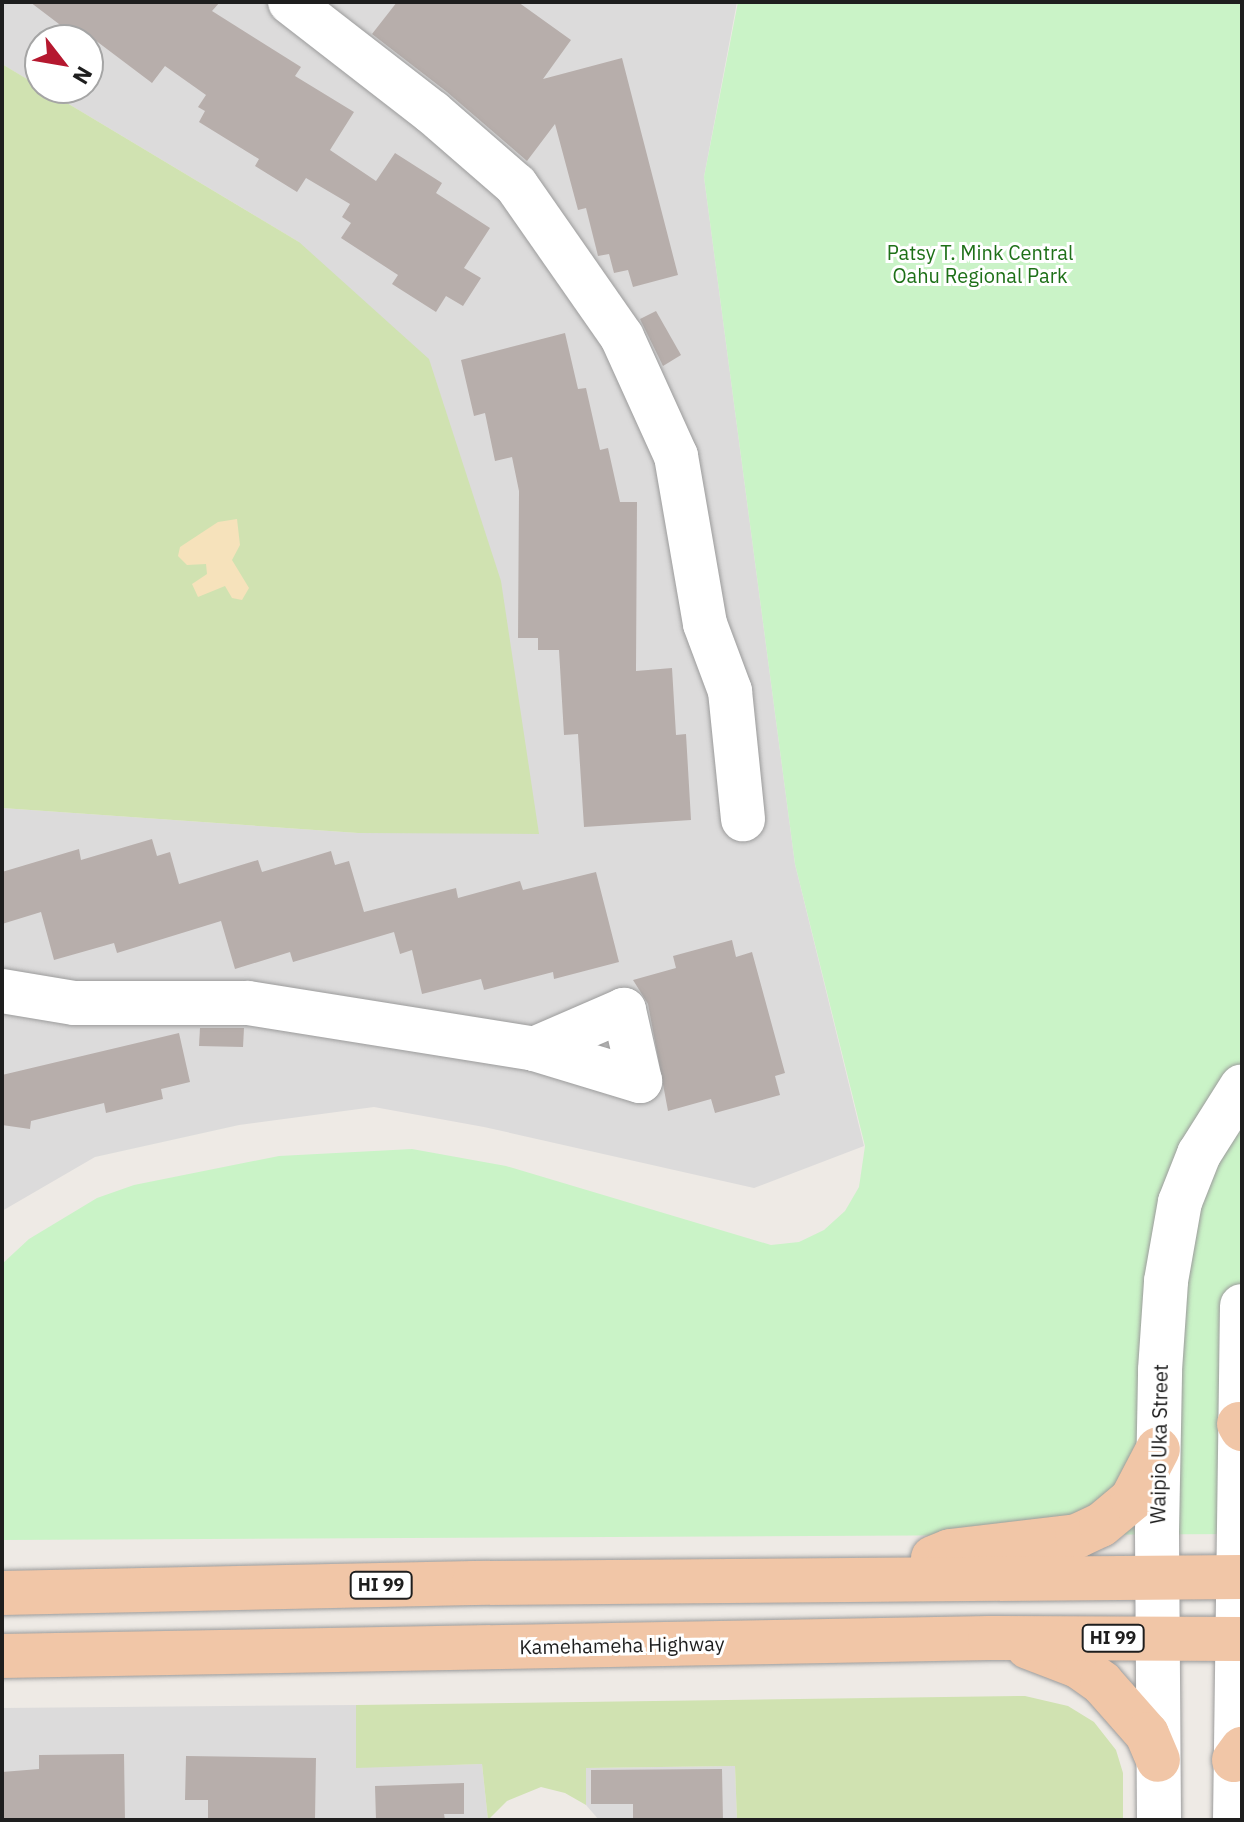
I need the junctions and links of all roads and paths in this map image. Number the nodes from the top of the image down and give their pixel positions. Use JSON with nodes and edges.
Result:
{"nodes":[{"id":1,"x":290,"y":2,"type":"edge"},
{"id":2,"x":743,"y":819,"type":"dead end"},
{"id":3,"x":2,"y":991,"type":"edge"},
{"id":4,"x":534,"y":1049,"type":"dead end"},
{"id":5,"x":1242,"y":1086,"type":"edge"},
{"id":6,"x":1242,"y":1306,"type":"edge"},
{"id":7,"x":1241,"y":1426,"type":"edge"},
{"id":8,"x":1158,"y":1449,"type":"junction"},
{"id":9,"x":1156,"y":1577,"type":"junction"},
{"id":10,"x":1239,"y":1577,"type":"edge"},
{"id":11,"x":882,"y":1579,"type":"junction"},
{"id":12,"x":2,"y":1593,"type":"edge"},
{"id":13,"x":990,"y":1638,"type":"junction"},
{"id":14,"x":1156,"y":1638,"type":"junction"},
{"id":15,"x":1239,"y":1639,"type":"edge"},
{"id":16,"x":2,"y":1656,"type":"edge"},
{"id":17,"x":1238,"y":1754,"type":"edge"},
{"id":18,"x":1158,"y":1760,"type":"junction"},
{"id":19,"x":1159,"y":1820,"type":"edge"},
{"id":20,"x":1235,"y":1820,"type":"edge"}],
"edges":[{"from":1,"to":2,"type":"street"},
{"from":3,"to":4,"type":"street"},
{"from":5,"to":8,"type":"street","name":"Waipio Uka Street"},
{"from":6,"to":7,"type":"street"},
{"from":7,"to":10,"type":"street"},
{"from":8,"to":9,"type":"street","name":"Waipio Uka Street"},
{"from":8,"to":11,"type":"main road"},
{"from":9,"to":10,"type":"main road","number":"HI 99"},
{"from":9,"to":11,"type":"main road","number":"HI 99"},
{"from":9,"to":14,"type":"street","name":"Waipio Uka Street"},
{"from":10,"to":15,"type":"street"},
{"from":11,"to":12,"type":"main road","number":"HI 99"},
{"from":13,"to":14,"type":"main road","name":"Kamehameha Highway","number":"HI 99"},
{"from":13,"to":16,"type":"main road","name":"Kamehameha Highway","number":"HI 99"},
{"from":13,"to":18,"type":"main road"},
{"from":14,"to":15,"type":"main road","name":"Kamehameha Highway","number":"HI 99"},
{"from":14,"to":18,"type":"street","name":"Waipio Uka Street"},
{"from":15,"to":17,"type":"street"},
{"from":17,"to":20,"type":"street"},
{"from":18,"to":19,"type":"street","name":"Waipio Uka Street"}]}
